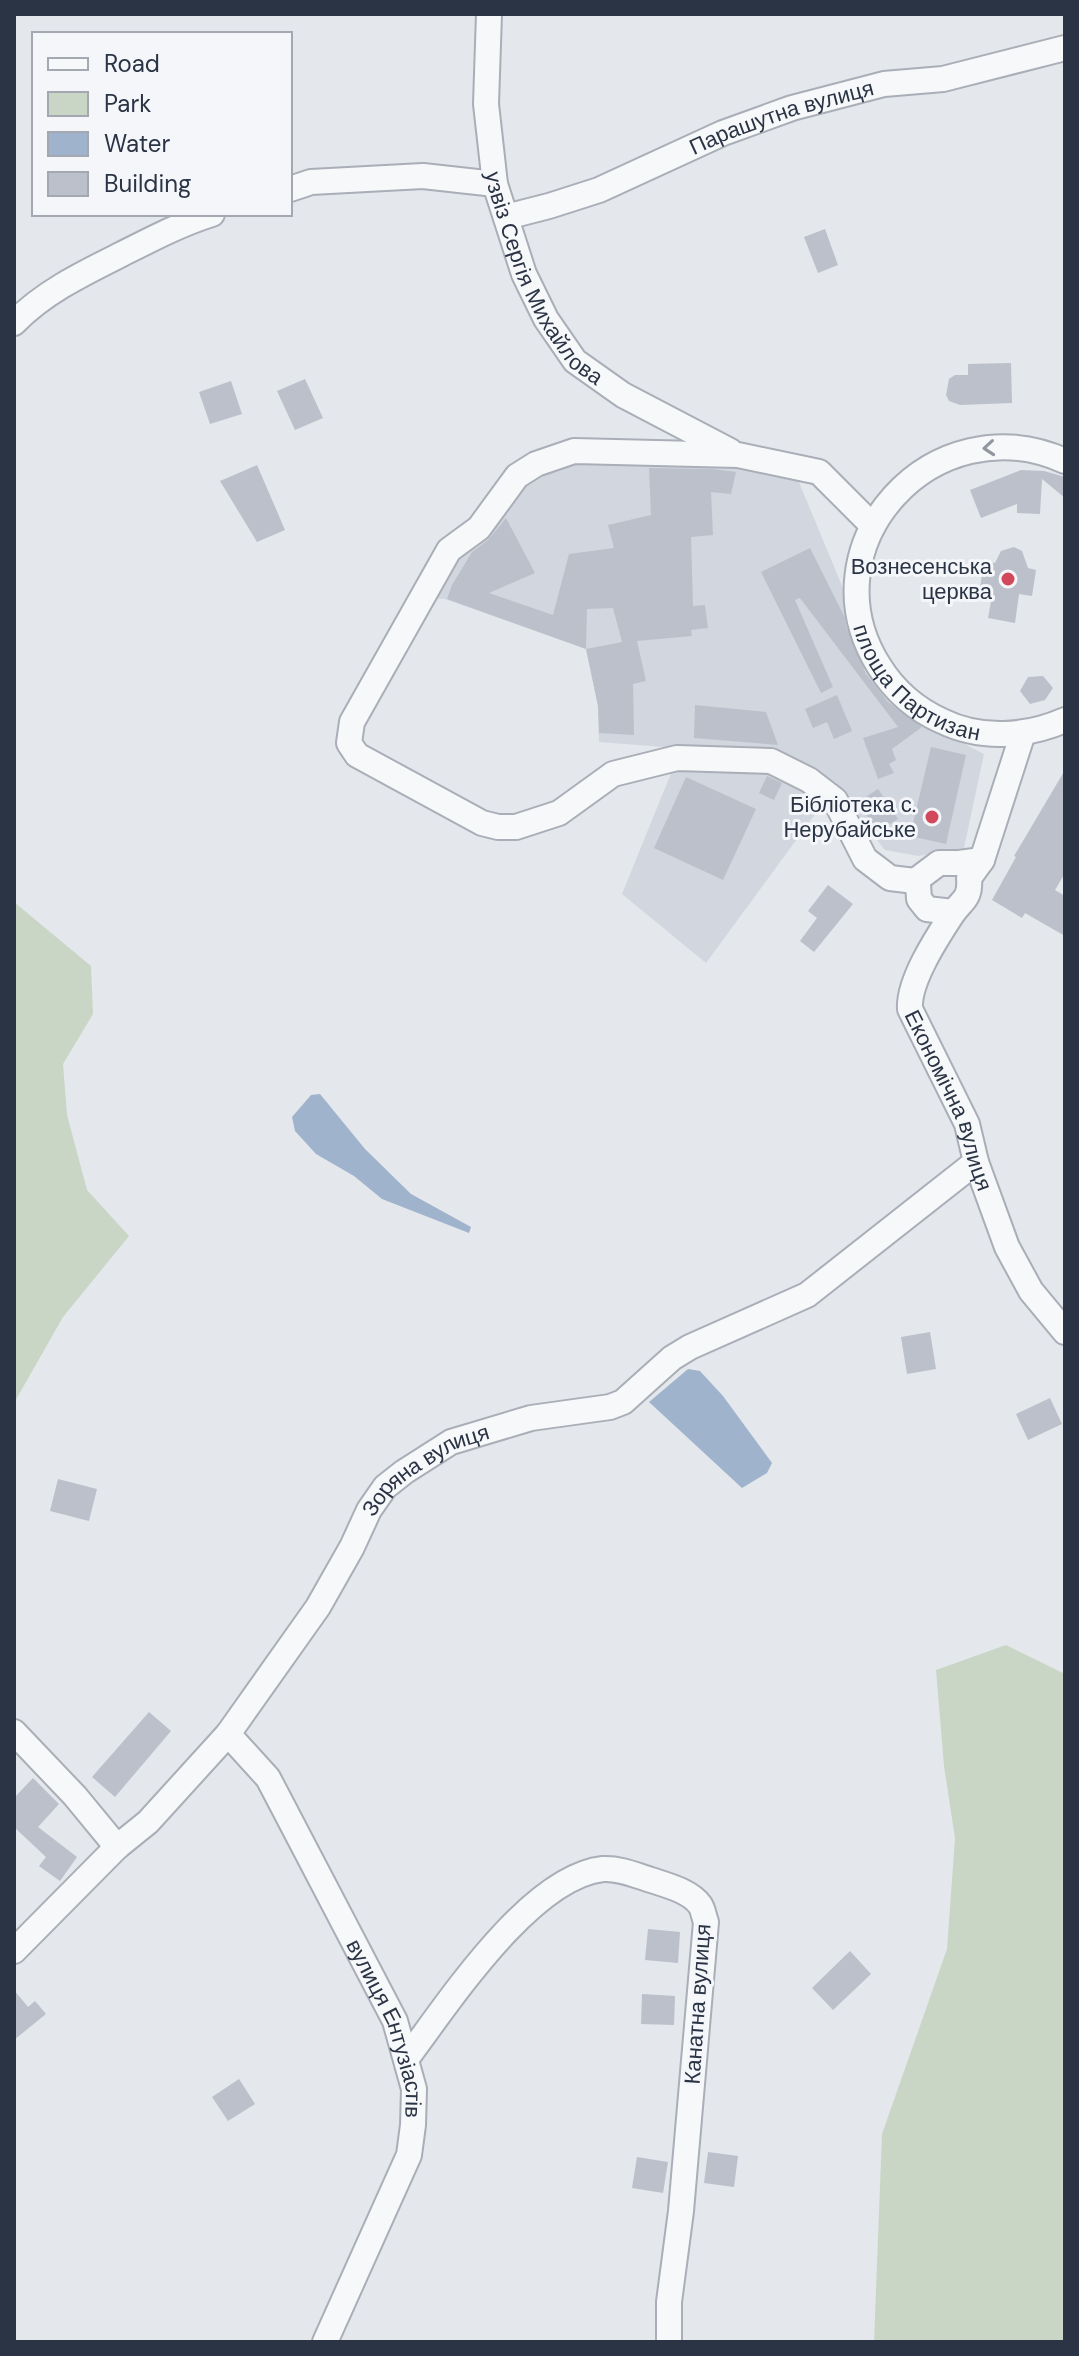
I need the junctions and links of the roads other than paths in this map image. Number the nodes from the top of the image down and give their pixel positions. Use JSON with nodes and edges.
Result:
{"nodes":[{"id":1,"x":489,"y":14,"type":"edge"},
{"id":2,"x":1065,"y":48,"type":"edge"},
{"id":3,"x":495,"y":184,"type":"junction"},
{"id":4,"x":292,"y":188,"type":"edge"},
{"id":5,"x":206,"y":216,"type":"edge"},
{"id":6,"x":506,"y":217,"type":"junction"},
{"id":7,"x":14,"y":323,"type":"edge"},
{"id":8,"x":738,"y":455,"type":"junction"},
{"id":9,"x":1065,"y":461,"type":"edge"},
{"id":10,"x":873,"y":526,"type":"junction"},
{"id":11,"x":1065,"y":720,"type":"edge"},
{"id":12,"x":1023,"y":733,"type":"junction"},
{"id":13,"x":970,"y":867,"type":"junction"},
{"id":14,"x":915,"y":881,"type":"junction"},
{"id":15,"x":953,"y":912,"type":"junction"},
{"id":16,"x":976,"y":1162,"type":"junction"},
{"id":17,"x":1065,"y":1332,"type":"edge"},
{"id":18,"x":14,"y":1732,"type":"edge"},
{"id":19,"x":228,"y":1734,"type":"junction"},
{"id":20,"x":117,"y":1847,"type":"junction"},
{"id":21,"x":14,"y":1951,"type":"edge"},
{"id":22,"x":407,"y":2058,"type":"junction"},
{"id":23,"x":325,"y":2342,"type":"edge"},
{"id":24,"x":669,"y":2342,"type":"edge"}],
"edges":[{"from":1,"to":3,"type":"street","name":"узвіз Сергія Михайлова"},
{"from":2,"to":6,"type":"street","name":"Парашутна вулиця"},
{"from":3,"to":4,"type":"street"},
{"from":3,"to":6,"type":"street","name":"узвіз Сергія Михайлова"},
{"from":5,"to":7,"type":"street"},
{"from":6,"to":8,"type":"street","name":"узвіз Сергія Михайлова"},
{"from":8,"to":10,"type":"street"},
{"from":8,"to":14,"type":"street"},
{"from":9,"to":10,"type":"street","name":"площа Партизан","one_way":true},
{"from":10,"to":12,"type":"street","name":"площа Партизан"},
{"from":11,"to":12,"type":"street","name":"площа Партизан"},
{"from":12,"to":13,"type":"street","name":"Економічна вулиця"},
{"from":13,"to":14,"type":"street"},
{"from":13,"to":15,"type":"street","name":"Економічна вулиця"},
{"from":14,"to":15,"type":"street"},
{"from":15,"to":16,"type":"street","name":"Економічна вулиця"},
{"from":16,"to":17,"type":"street","name":"Економічна вулиця"},
{"from":16,"to":19,"type":"street","name":"Зоряна вулиця"},
{"from":18,"to":20,"type":"street"},
{"from":19,"to":20,"type":"street","name":"Зоряна вулиця"},
{"from":19,"to":22,"type":"street","name":"вулиця Ентузіастів"},
{"from":20,"to":21,"type":"street","name":"Зоряна вулиця"},
{"from":22,"to":23,"type":"street","name":"вулиця Ентузіастів"},
{"from":22,"to":24,"type":"street","name":"Канатна вулиця"}]}
